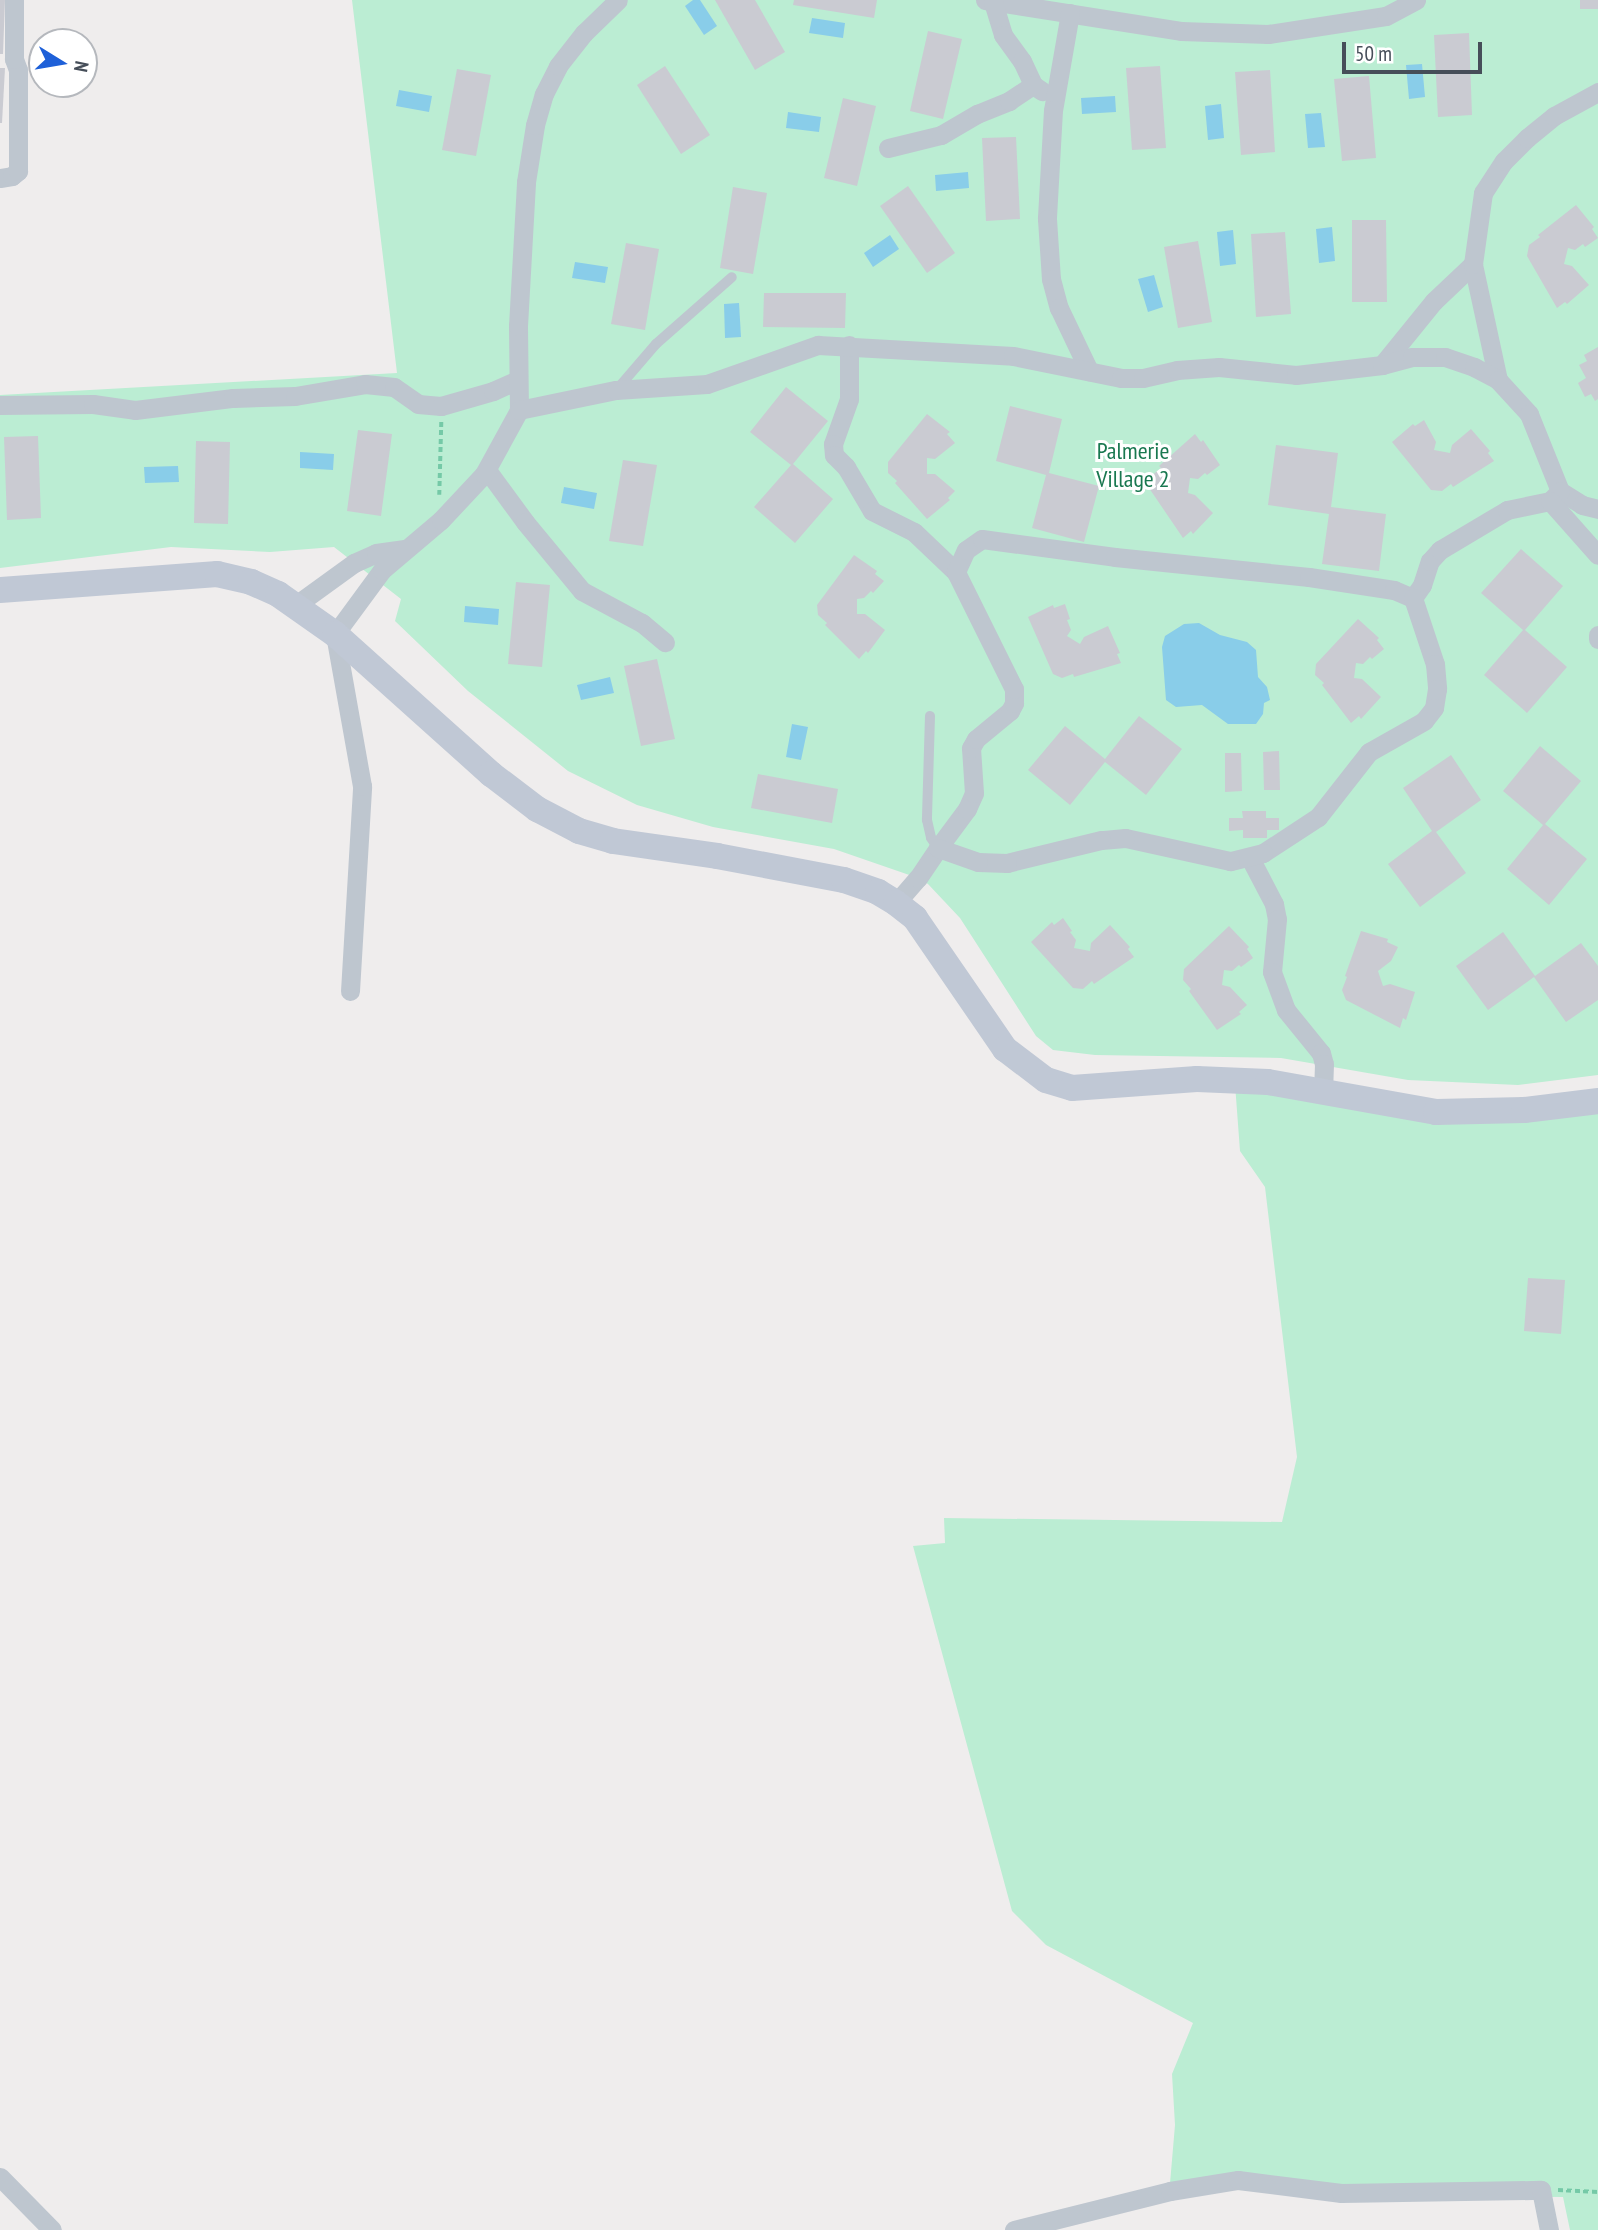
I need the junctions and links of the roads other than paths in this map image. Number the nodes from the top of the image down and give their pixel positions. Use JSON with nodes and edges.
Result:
{"nodes":[{"id":1,"x":14,"y":0,"type":"edge"},
{"id":2,"x":618,"y":0,"type":"edge"},
{"id":3,"x":1416,"y":0,"type":"edge"},
{"id":4,"x":989,"y":1,"type":"edge"},
{"id":5,"x":1070,"y":13,"type":"junction"},
{"id":6,"x":7,"y":58,"type":"edge"},
{"id":7,"x":1033,"y":85,"type":"junction"},
{"id":8,"x":1598,"y":92,"type":"edge"},
{"id":9,"x":1055,"y":100,"type":"junction"},
{"id":10,"x":888,"y":148,"type":"dead end"},
{"id":11,"x":0,"y":178,"type":"edge"},
{"id":12,"x":1473,"y":264,"type":"junction"},
{"id":13,"x":732,"y":277,"type":"dead end"},
{"id":14,"x":849,"y":345,"type":"junction"},
{"id":15,"x":1382,"y":365,"type":"junction"},
{"id":16,"x":1089,"y":371,"type":"junction"},
{"id":17,"x":518,"y":380,"type":"junction"},
{"id":18,"x":1498,"y":380,"type":"junction"},
{"id":19,"x":616,"y":390,"type":"junction"},
{"id":20,"x":0,"y":405,"type":"edge"},
{"id":21,"x":519,"y":410,"type":"junction"},
{"id":22,"x":487,"y":470,"type":"junction"},
{"id":23,"x":1555,"y":496,"type":"junction"},
{"id":24,"x":1598,"y":509,"type":"edge"},
{"id":25,"x":405,"y":549,"type":"junction"},
{"id":26,"x":1598,"y":555,"type":"edge"},
{"id":27,"x":956,"y":572,"type":"junction"},
{"id":28,"x":0,"y":590,"type":"edge"},
{"id":29,"x":1413,"y":598,"type":"junction"},
{"id":30,"x":296,"y":604,"type":"junction"},
{"id":31,"x":335,"y":634,"type":"junction"},
{"id":32,"x":665,"y":642,"type":"dead end"},
{"id":33,"x":930,"y":716,"type":"dead end"},
{"id":34,"x":938,"y":848,"type":"junction"},
{"id":35,"x":1250,"y":858,"type":"junction"},
{"id":36,"x":896,"y":903,"type":"junction"},
{"id":37,"x":350,"y":991,"type":"dead end"},
{"id":38,"x":1323,"y":1092,"type":"junction"},
{"id":39,"x":1598,"y":1101,"type":"edge"},
{"id":40,"x":0,"y":2177,"type":"edge"},
{"id":41,"x":52,"y":2230,"type":"edge"},
{"id":42,"x":1014,"y":2230,"type":"edge"},
{"id":43,"x":1549,"y":2230,"type":"edge"}],
"edges":[{"from":1,"to":6,"type":"street"},
{"from":2,"to":17,"type":"street"},
{"from":3,"to":5,"type":"street"},
{"from":4,"to":5,"type":"street"},
{"from":4,"to":7,"type":"street"},
{"from":5,"to":9,"type":"street"},
{"from":6,"to":11,"type":"street"},
{"from":7,"to":9,"type":"street"},
{"from":7,"to":10,"type":"street"},
{"from":8,"to":12,"type":"street"},
{"from":9,"to":16,"type":"street"},
{"from":12,"to":15,"type":"street"},
{"from":12,"to":18,"type":"street"},
{"from":13,"to":19,"type":"lane"},
{"from":14,"to":16,"type":"street"},
{"from":14,"to":19,"type":"street"},
{"from":14,"to":27,"type":"street"},
{"from":15,"to":16,"type":"street"},
{"from":15,"to":18,"type":"street"},
{"from":17,"to":20,"type":"street"},
{"from":17,"to":21,"type":"street"},
{"from":18,"to":23,"type":"street"},
{"from":19,"to":21,"type":"street"},
{"from":21,"to":22,"type":"street"},
{"from":22,"to":25,"type":"street"},
{"from":22,"to":32,"type":"street"},
{"from":23,"to":24,"type":"street"},
{"from":23,"to":26,"type":"street"},
{"from":23,"to":29,"type":"street"},
{"from":25,"to":30,"type":"street"},
{"from":25,"to":31,"type":"street"},
{"from":27,"to":29,"type":"street"},
{"from":27,"to":34,"type":"street"},
{"from":28,"to":30,"type":"street"},
{"from":29,"to":35,"type":"street"},
{"from":30,"to":31,"type":"street"},
{"from":31,"to":36,"type":"street"},
{"from":31,"to":37,"type":"street"},
{"from":33,"to":34,"type":"lane"},
{"from":34,"to":35,"type":"street"},
{"from":34,"to":36,"type":"street"},
{"from":35,"to":38,"type":"street"},
{"from":36,"to":38,"type":"street"},
{"from":38,"to":39,"type":"street"},
{"from":40,"to":41,"type":"street"},
{"from":42,"to":43,"type":"street"}]}
